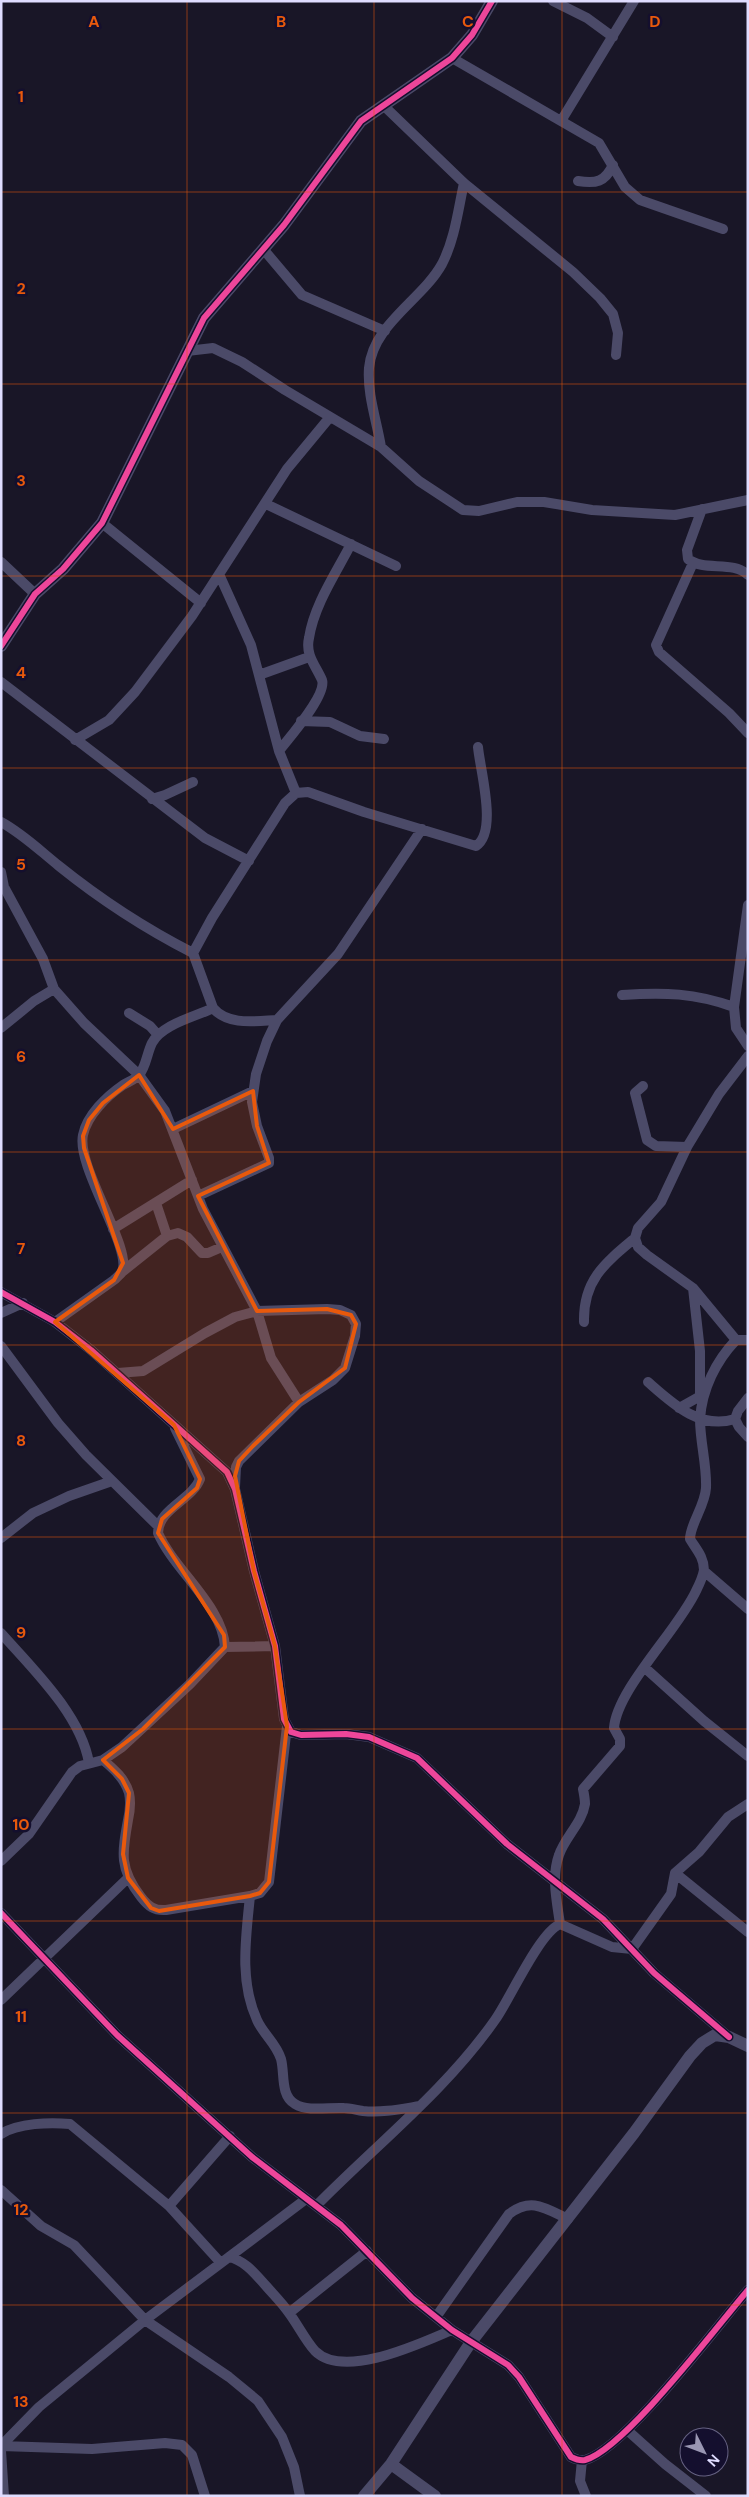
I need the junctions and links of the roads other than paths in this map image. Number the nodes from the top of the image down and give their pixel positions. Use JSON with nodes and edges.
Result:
{"nodes":[{"id":1,"x":492,"y":1,"type":"edge"},
{"id":2,"x":553,"y":1,"type":"edge"},
{"id":3,"x":634,"y":1,"type":"edge"},
{"id":4,"x":613,"y":38,"type":"junction"},
{"id":5,"x":452,"y":58,"type":"junction"},
{"id":6,"x":383,"y":105,"type":"junction"},
{"id":7,"x":561,"y":121,"type":"junction"},
{"id":8,"x":613,"y":165,"type":"junction"},
{"id":9,"x":578,"y":181,"type":"dead end"},
{"id":10,"x":464,"y":183,"type":"junction"},
{"id":11,"x":723,"y":229,"type":"dead end"},
{"id":12,"x":264,"y":250,"type":"junction"},
{"id":13,"x":385,"y":331,"type":"junction"},
{"id":14,"x":187,"y":352,"type":"junction"},
{"id":15,"x":616,"y":355,"type":"dead end"},
{"id":16,"x":330,"y":417,"type":"junction"},
{"id":17,"x":381,"y":447,"type":"junction"},
{"id":18,"x":748,"y":500,"type":"edge"},
{"id":19,"x":266,"y":504,"type":"junction"},
{"id":20,"x":702,"y":509,"type":"junction"},
{"id":21,"x":102,"y":524,"type":"junction"},
{"id":22,"x":351,"y":544,"type":"junction"},
{"id":23,"x":1,"y":562,"type":"edge"},
{"id":24,"x":693,"y":563,"type":"junction"},
{"id":25,"x":396,"y":566,"type":"dead end"},
{"id":26,"x":219,"y":574,"type":"junction"},
{"id":27,"x":748,"y":574,"type":"edge"},
{"id":28,"x":35,"y":594,"type":"junction"},
{"id":29,"x":201,"y":603,"type":"junction"},
{"id":30,"x":1,"y":646,"type":"edge"},
{"id":31,"x":309,"y":657,"type":"junction"},
{"id":32,"x":259,"y":675,"type":"junction"},
{"id":33,"x":1,"y":682,"type":"edge"},
{"id":34,"x":301,"y":720,"type":"junction"},
{"id":35,"x":748,"y":733,"type":"edge"},
{"id":36,"x":384,"y":739,"type":"dead end"},
{"id":37,"x":75,"y":740,"type":"junction"},
{"id":38,"x":478,"y":747,"type":"dead end"},
{"id":39,"x":279,"y":751,"type":"junction"},
{"id":40,"x":193,"y":782,"type":"dead end"},
{"id":41,"x":296,"y":794,"type":"junction"},
{"id":42,"x":152,"y":799,"type":"junction"},
{"id":43,"x":1,"y":822,"type":"edge"},
{"id":44,"x":422,"y":829,"type":"junction"},
{"id":45,"x":249,"y":861,"type":"junction"},
{"id":46,"x":1,"y":872,"type":"edge"},
{"id":47,"x":3,"y":889,"type":"edge"},
{"id":48,"x":748,"y":905,"type":"edge"},
{"id":49,"x":193,"y":953,"type":"junction"},
{"id":50,"x":54,"y":989,"type":"junction"},
{"id":51,"x":622,"y":995,"type":"dead end"},
{"id":52,"x":734,"y":1007,"type":"junction"},
{"id":53,"x":213,"y":1008,"type":"junction"},
{"id":54,"x":129,"y":1013,"type":"dead end"},
{"id":55,"x":277,"y":1020,"type":"junction"},
{"id":56,"x":1,"y":1028,"type":"edge"},
{"id":57,"x":158,"y":1035,"type":"junction"},
{"id":58,"x":748,"y":1046,"type":"edge"},
{"id":59,"x":748,"y":1056,"type":"edge"},
{"id":60,"x":139,"y":1076,"type":"junction"},
{"id":61,"x":642,"y":1086,"type":"dead end"},
{"id":62,"x":252,"y":1091,"type":"junction"},
{"id":63,"x":172,"y":1129,"type":"junction"},
{"id":64,"x":687,"y":1147,"type":"junction"},
{"id":65,"x":192,"y":1180,"type":"junction"},
{"id":66,"x":198,"y":1196,"type":"junction"},
{"id":67,"x":156,"y":1203,"type":"junction"},
{"id":68,"x":113,"y":1229,"type":"junction"},
{"id":69,"x":167,"y":1236,"type":"junction"},
{"id":70,"x":635,"y":1238,"type":"junction"},
{"id":71,"x":222,"y":1247,"type":"junction"},
{"id":72,"x":122,"y":1272,"type":"junction"},
{"id":73,"x":693,"y":1288,"type":"junction"},
{"id":74,"x":1,"y":1292,"type":"edge"},
{"id":75,"x":23,"y":1302,"type":"junction"},
{"id":76,"x":257,"y":1310,"type":"junction"},
{"id":77,"x":1,"y":1313,"type":"edge"},
{"id":78,"x":55,"y":1322,"type":"junction"},
{"id":79,"x":584,"y":1322,"type":"dead end"},
{"id":80,"x":736,"y":1340,"type":"junction"},
{"id":81,"x":748,"y":1340,"type":"edge"},
{"id":82,"x":1,"y":1346,"type":"edge"},
{"id":83,"x":118,"y":1373,"type":"junction"},
{"id":84,"x":648,"y":1382,"type":"dead end"},
{"id":85,"x":702,"y":1395,"type":"junction"},
{"id":86,"x":748,"y":1398,"type":"edge"},
{"id":87,"x":299,"y":1402,"type":"junction"},
{"id":88,"x":679,"y":1408,"type":"junction"},
{"id":89,"x":700,"y":1419,"type":"junction"},
{"id":90,"x":735,"y":1419,"type":"junction"},
{"id":91,"x":174,"y":1425,"type":"junction"},
{"id":92,"x":748,"y":1437,"type":"edge"},
{"id":93,"x":112,"y":1481,"type":"junction"},
{"id":94,"x":235,"y":1489,"type":"junction"},
{"id":95,"x":158,"y":1526,"type":"junction"},
{"id":96,"x":1,"y":1538,"type":"edge"},
{"id":97,"x":704,"y":1571,"type":"junction"},
{"id":98,"x":748,"y":1609,"type":"edge"},
{"id":99,"x":1,"y":1633,"type":"edge"},
{"id":100,"x":275,"y":1646,"type":"junction"},
{"id":101,"x":225,"y":1647,"type":"junction"},
{"id":102,"x":644,"y":1667,"type":"junction"},
{"id":103,"x":286,"y":1726,"type":"junction"},
{"id":104,"x":748,"y":1756,"type":"edge"},
{"id":105,"x":103,"y":1760,"type":"junction"},
{"id":106,"x":89,"y":1763,"type":"junction"},
{"id":107,"x":748,"y":1804,"type":"edge"},
{"id":108,"x":1,"y":1861,"type":"edge"},
{"id":109,"x":675,"y":1873,"type":"junction"},
{"id":110,"x":128,"y":1878,"type":"junction"},
{"id":111,"x":555,"y":1882,"type":"junction"},
{"id":112,"x":567,"y":1892,"type":"junction"},
{"id":113,"x":250,"y":1896,"type":"junction"},
{"id":114,"x":558,"y":1908,"type":"junction"},
{"id":115,"x":1,"y":1913,"type":"edge"},
{"id":116,"x":560,"y":1924,"type":"junction"},
{"id":117,"x":748,"y":1932,"type":"edge"},
{"id":118,"x":632,"y":1949,"type":"junction"},
{"id":119,"x":43,"y":1958,"type":"junction"},
{"id":120,"x":1,"y":2000,"type":"edge"},
{"id":121,"x":729,"y":2037,"type":"junction"},
{"id":122,"x":748,"y":2046,"type":"edge"},
{"id":123,"x":420,"y":2106,"type":"junction"},
{"id":124,"x":1,"y":2134,"type":"edge"},
{"id":125,"x":230,"y":2136,"type":"junction"},
{"id":126,"x":1,"y":2190,"type":"edge"},
{"id":127,"x":306,"y":2199,"type":"junction"},
{"id":128,"x":169,"y":2206,"type":"junction"},
{"id":129,"x":316,"y":2206,"type":"junction"},
{"id":130,"x":568,"y":2219,"type":"junction"},
{"id":131,"x":367,"y":2251,"type":"junction"},
{"id":132,"x":225,"y":2260,"type":"junction"},
{"id":133,"x":748,"y":2290,"type":"edge"},
{"id":134,"x":289,"y":2313,"type":"junction"},
{"id":135,"x":436,"y":2317,"type":"junction"},
{"id":136,"x":145,"y":2320,"type":"junction"},
{"id":137,"x":452,"y":2330,"type":"junction"},
{"id":138,"x":471,"y":2342,"type":"junction"},
{"id":139,"x":627,"y":2430,"type":"junction"},
{"id":140,"x":1,"y":2446,"type":"edge"},
{"id":141,"x":1,"y":2451,"type":"edge"},
{"id":142,"x":582,"y":2460,"type":"junction"},
{"id":143,"x":391,"y":2464,"type":"junction"},
{"id":144,"x":4,"y":2496,"type":"edge"},
{"id":145,"x":205,"y":2496,"type":"edge"},
{"id":146,"x":300,"y":2496,"type":"edge"},
{"id":147,"x":364,"y":2496,"type":"edge"},
{"id":148,"x":436,"y":2496,"type":"edge"},
{"id":149,"x":586,"y":2496,"type":"edge"},
{"id":150,"x":706,"y":2496,"type":"edge"}],
"edges":[{"from":1,"to":5,"type":"street"},
{"from":2,"to":4,"type":"street"},
{"from":3,"to":4,"type":"street"},
{"from":4,"to":7,"type":"street"},
{"from":5,"to":6,"type":"street"},
{"from":5,"to":7,"type":"street"},
{"from":6,"to":10,"type":"street"},
{"from":6,"to":12,"type":"street"},
{"from":7,"to":8,"type":"street"},
{"from":8,"to":9,"type":"street"},
{"from":8,"to":11,"type":"street"},
{"from":10,"to":13,"type":"street"},
{"from":10,"to":15,"type":"street"},
{"from":12,"to":13,"type":"street"},
{"from":12,"to":14,"type":"street"},
{"from":13,"to":17,"type":"street"},
{"from":14,"to":16,"type":"street"},
{"from":14,"to":21,"type":"street"},
{"from":16,"to":17,"type":"street"},
{"from":16,"to":19,"type":"street"},
{"from":17,"to":20,"type":"street"},
{"from":18,"to":20,"type":"street"},
{"from":19,"to":22,"type":"street"},
{"from":19,"to":26,"type":"street"},
{"from":20,"to":24,"type":"street"},
{"from":21,"to":28,"type":"street"},
{"from":21,"to":29,"type":"street"},
{"from":22,"to":25,"type":"street"},
{"from":22,"to":31,"type":"street"},
{"from":23,"to":28,"type":"street"},
{"from":24,"to":27,"type":"street"},
{"from":24,"to":35,"type":"street"},
{"from":26,"to":29,"type":"street"},
{"from":26,"to":32,"type":"street"},
{"from":28,"to":30,"type":"street"},
{"from":29,"to":37,"type":"street"},
{"from":31,"to":32,"type":"street"},
{"from":31,"to":34,"type":"street"},
{"from":32,"to":39,"type":"street"},
{"from":33,"to":37,"type":"street"},
{"from":34,"to":36,"type":"street"},
{"from":34,"to":39,"type":"street"},
{"from":37,"to":42,"type":"street"},
{"from":38,"to":44,"type":"street"},
{"from":39,"to":41,"type":"street"},
{"from":40,"to":42,"type":"street"},
{"from":41,"to":44,"type":"street"},
{"from":41,"to":45,"type":"street"},
{"from":42,"to":45,"type":"street"},
{"from":43,"to":49,"type":"street"},
{"from":44,"to":55,"type":"street"},
{"from":45,"to":49,"type":"street"},
{"from":46,"to":47,"type":"street"},
{"from":47,"to":50,"type":"street"},
{"from":48,"to":52,"type":"street"},
{"from":49,"to":53,"type":"street"},
{"from":50,"to":56,"type":"street"},
{"from":50,"to":60,"type":"street"},
{"from":51,"to":52,"type":"street"},
{"from":52,"to":58,"type":"street"},
{"from":53,"to":55,"type":"street"},
{"from":53,"to":57,"type":"street"},
{"from":54,"to":57,"type":"street"},
{"from":55,"to":62,"type":"street"},
{"from":57,"to":60,"type":"street"},
{"from":59,"to":64,"type":"street"},
{"from":60,"to":63,"type":"street"},
{"from":60,"to":68,"type":"street"},
{"from":61,"to":64,"type":"street"},
{"from":62,"to":63,"type":"street"},
{"from":62,"to":66,"type":"street"},
{"from":63,"to":65,"type":"street"},
{"from":64,"to":70,"type":"street"},
{"from":65,"to":66,"type":"street"},
{"from":65,"to":67,"type":"street"},
{"from":66,"to":71,"type":"street"},
{"from":67,"to":68,"type":"street"},
{"from":67,"to":69,"type":"street"},
{"from":68,"to":72,"type":"street"},
{"from":69,"to":71,"type":"street"},
{"from":69,"to":72,"type":"street"},
{"from":70,"to":73,"type":"street"},
{"from":70,"to":79,"type":"street"},
{"from":71,"to":76,"type":"street"},
{"from":72,"to":78,"type":"street"},
{"from":73,"to":80,"type":"street"},
{"from":73,"to":85,"type":"street"},
{"from":74,"to":75,"type":"street"},
{"from":75,"to":77,"type":"street"},
{"from":75,"to":78,"type":"street"},
{"from":76,"to":83,"type":"street"},
{"from":76,"to":87,"type":"street"},
{"from":76,"to":87,"type":"street"},
{"from":78,"to":83,"type":"street"},
{"from":80,"to":81,"type":"street"},
{"from":80,"to":85,"type":"street"},
{"from":82,"to":93,"type":"street"},
{"from":83,"to":91,"type":"street"},
{"from":84,"to":88,"type":"street"},
{"from":85,"to":88,"type":"street"},
{"from":85,"to":89,"type":"street"},
{"from":86,"to":90,"type":"street"},
{"from":87,"to":94,"type":"street"},
{"from":88,"to":89,"type":"street"},
{"from":89,"to":90,"type":"street"},
{"from":89,"to":97,"type":"street"},
{"from":90,"to":92,"type":"street"},
{"from":91,"to":94,"type":"street"},
{"from":91,"to":95,"type":"street"},
{"from":93,"to":95,"type":"street"},
{"from":93,"to":96,"type":"street"},
{"from":94,"to":100,"type":"street"},
{"from":95,"to":101,"type":"street"},
{"from":97,"to":98,"type":"street"},
{"from":97,"to":102,"type":"street"},
{"from":99,"to":106,"type":"street"},
{"from":100,"to":101,"type":"street"},
{"from":100,"to":103,"type":"street"},
{"from":101,"to":105,"type":"street"},
{"from":102,"to":104,"type":"street"},
{"from":102,"to":111,"type":"street"},
{"from":103,"to":111,"type":"street"},
{"from":103,"to":113,"type":"street"},
{"from":105,"to":106,"type":"street"},
{"from":105,"to":110,"type":"street"},
{"from":106,"to":108,"type":"street"},
{"from":107,"to":109,"type":"street"},
{"from":109,"to":117,"type":"street"},
{"from":109,"to":118,"type":"street"},
{"from":110,"to":113,"type":"street"},
{"from":110,"to":119,"type":"street"},
{"from":111,"to":112,"type":"street"},
{"from":111,"to":114,"type":"street"},
{"from":112,"to":114,"type":"street"},
{"from":112,"to":118,"type":"street"},
{"from":113,"to":123,"type":"street"},
{"from":114,"to":116,"type":"street"},
{"from":115,"to":119,"type":"street"},
{"from":116,"to":118,"type":"street"},
{"from":116,"to":123,"type":"street"},
{"from":118,"to":121,"type":"street"},
{"from":119,"to":120,"type":"street"},
{"from":119,"to":125,"type":"street"},
{"from":121,"to":122,"type":"street"},
{"from":121,"to":130,"type":"street"},
{"from":123,"to":129,"type":"street"},
{"from":124,"to":128,"type":"street"},
{"from":125,"to":127,"type":"street"},
{"from":125,"to":128,"type":"street"},
{"from":126,"to":136,"type":"street"},
{"from":127,"to":129,"type":"street"},
{"from":127,"to":132,"type":"street"},
{"from":128,"to":132,"type":"street"},
{"from":129,"to":131,"type":"street"},
{"from":130,"to":135,"type":"street"},
{"from":130,"to":138,"type":"street"},
{"from":131,"to":134,"type":"street"},
{"from":131,"to":135,"type":"street"},
{"from":132,"to":134,"type":"street"},
{"from":132,"to":136,"type":"street"},
{"from":133,"to":139,"type":"street"},
{"from":134,"to":137,"type":"street"},
{"from":135,"to":137,"type":"street"},
{"from":136,"to":140,"type":"street"},
{"from":136,"to":146,"type":"street"},
{"from":137,"to":138,"type":"street"},
{"from":138,"to":142,"type":"street"},
{"from":138,"to":143,"type":"street"},
{"from":139,"to":142,"type":"street"},
{"from":139,"to":150,"type":"street"},
{"from":140,"to":145,"type":"street"},
{"from":141,"to":144,"type":"street"},
{"from":142,"to":149,"type":"street"},
{"from":143,"to":147,"type":"street"},
{"from":143,"to":148,"type":"street"}]}
